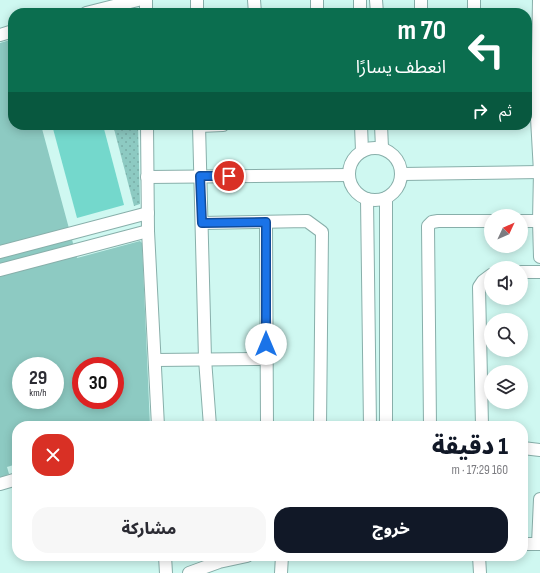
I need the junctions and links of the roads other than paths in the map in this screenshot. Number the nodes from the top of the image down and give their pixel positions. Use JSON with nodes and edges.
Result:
{"nodes":[{"id":1,"x":138,"y":0,"type":"edge"},
{"id":2,"x":539,"y":0,"type":"edge"},
{"id":3,"x":106,"y":8,"type":"edge"},
{"id":4,"x":532,"y":76,"type":"edge"},
{"id":5,"x":532,"y":118,"type":"edge"},
{"id":6,"x":147,"y":130,"type":"edge"},
{"id":7,"x":199,"y":130,"type":"edge"},
{"id":8,"x":361,"y":130,"type":"edge"},
{"id":9,"x":381,"y":130,"type":"edge"},
{"id":10,"x":382,"y":148,"type":"junction"},
{"id":11,"x":362,"y":151,"type":"junction"},
{"id":12,"x":540,"y":172,"type":"edge"},
{"id":13,"x":402,"y":174,"type":"junction"},
{"id":14,"x":349,"y":175,"type":"junction"},
{"id":15,"x":200,"y":176,"type":"junction"},
{"id":16,"x":147,"y":177,"type":"junction"},
{"id":17,"x":386,"y":198,"type":"junction"},
{"id":18,"x":366,"y":199,"type":"junction"},
{"id":19,"x":148,"y":213,"type":"junction"},
{"id":20,"x":484,"y":221,"type":"edge"},
{"id":21,"x":528,"y":221,"type":"edge"},
{"id":22,"x":538,"y":221,"type":"junction"},
{"id":23,"x":266,"y":222,"type":"junction"},
{"id":24,"x":202,"y":223,"type":"junction"},
{"id":25,"x":148,"y":231,"type":"junction"},
{"id":26,"x":0,"y":252,"type":"edge"},
{"id":27,"x":540,"y":257,"type":"edge"},
{"id":28,"x":0,"y":270,"type":"edge"},
{"id":29,"x":528,"y":272,"type":"edge"},
{"id":30,"x":540,"y":272,"type":"edge"},
{"id":31,"x":484,"y":280,"type":"edge"},
{"id":32,"x":266,"y":359,"type":"junction"},
{"id":33,"x":155,"y":360,"type":"junction"},
{"id":34,"x":205,"y":360,"type":"junction"},
{"id":35,"x":158,"y":421,"type":"edge"},
{"id":36,"x":210,"y":421,"type":"edge"},
{"id":37,"x":267,"y":421,"type":"edge"},
{"id":38,"x":320,"y":421,"type":"edge"},
{"id":39,"x":370,"y":421,"type":"edge"},
{"id":40,"x":386,"y":421,"type":"edge"},
{"id":41,"x":430,"y":421,"type":"edge"},
{"id":42,"x":482,"y":421,"type":"edge"},
{"id":43,"x":528,"y":449,"type":"edge"},
{"id":44,"x":540,"y":450,"type":"edge"},
{"id":45,"x":12,"y":480,"type":"edge"},
{"id":46,"x":0,"y":484,"type":"edge"},
{"id":47,"x":540,"y":499,"type":"edge"},
{"id":48,"x":528,"y":544,"type":"edge"},
{"id":49,"x":539,"y":544,"type":"edge"},
{"id":50,"x":165,"y":561,"type":"edge"},
{"id":51,"x":215,"y":561,"type":"edge"},
{"id":52,"x":282,"y":561,"type":"edge"},
{"id":53,"x":479,"y":561,"type":"edge"},
{"id":54,"x":166,"y":573,"type":"edge"},
{"id":55,"x":189,"y":573,"type":"edge"},
{"id":56,"x":281,"y":573,"type":"edge"},
{"id":57,"x":480,"y":573,"type":"edge"}],
"edges":[{"from":1,"to":3,"type":"street"},
{"from":2,"to":4,"type":"street"},
{"from":4,"to":5,"type":"street"},
{"from":5,"to":12,"type":"street"},
{"from":6,"to":16,"type":"street"},
{"from":7,"to":15,"type":"street"},
{"from":8,"to":11,"type":"street"},
{"from":9,"to":10,"type":"street"},
{"from":10,"to":11,"type":"street"},
{"from":10,"to":13,"type":"street"},
{"from":11,"to":14,"type":"street"},
{"from":12,"to":13,"type":"street"},
{"from":12,"to":22,"type":"street"},
{"from":13,"to":17,"type":"street"},
{"from":14,"to":15,"type":"street"},
{"from":14,"to":18,"type":"street"},
{"from":15,"to":16,"type":"street"},
{"from":15,"to":24,"type":"street"},
{"from":16,"to":19,"type":"street"},
{"from":17,"to":18,"type":"street"},
{"from":17,"to":40,"type":"street"},
{"from":18,"to":39,"type":"street"},
{"from":19,"to":25,"type":"street"},
{"from":19,"to":26,"type":"street"},
{"from":20,"to":41,"type":"street"},
{"from":21,"to":22,"type":"street"},
{"from":22,"to":27,"type":"street"},
{"from":23,"to":24,"type":"street"},
{"from":23,"to":32,"type":"street"},
{"from":23,"to":38,"type":"street"},
{"from":24,"to":34,"type":"street"},
{"from":25,"to":28,"type":"street"},
{"from":25,"to":33,"type":"street"},
{"from":29,"to":30,"type":"street"},
{"from":31,"to":42,"type":"street"},
{"from":32,"to":34,"type":"street"},
{"from":32,"to":37,"type":"street"},
{"from":33,"to":34,"type":"street"},
{"from":33,"to":35,"type":"street"},
{"from":34,"to":36,"type":"street"},
{"from":43,"to":44,"type":"street"},
{"from":45,"to":46,"type":"street"},
{"from":47,"to":49,"type":"street"},
{"from":48,"to":49,"type":"street"},
{"from":50,"to":54,"type":"street"},
{"from":51,"to":55,"type":"street"},
{"from":52,"to":56,"type":"street"},
{"from":53,"to":57,"type":"street"}]}
